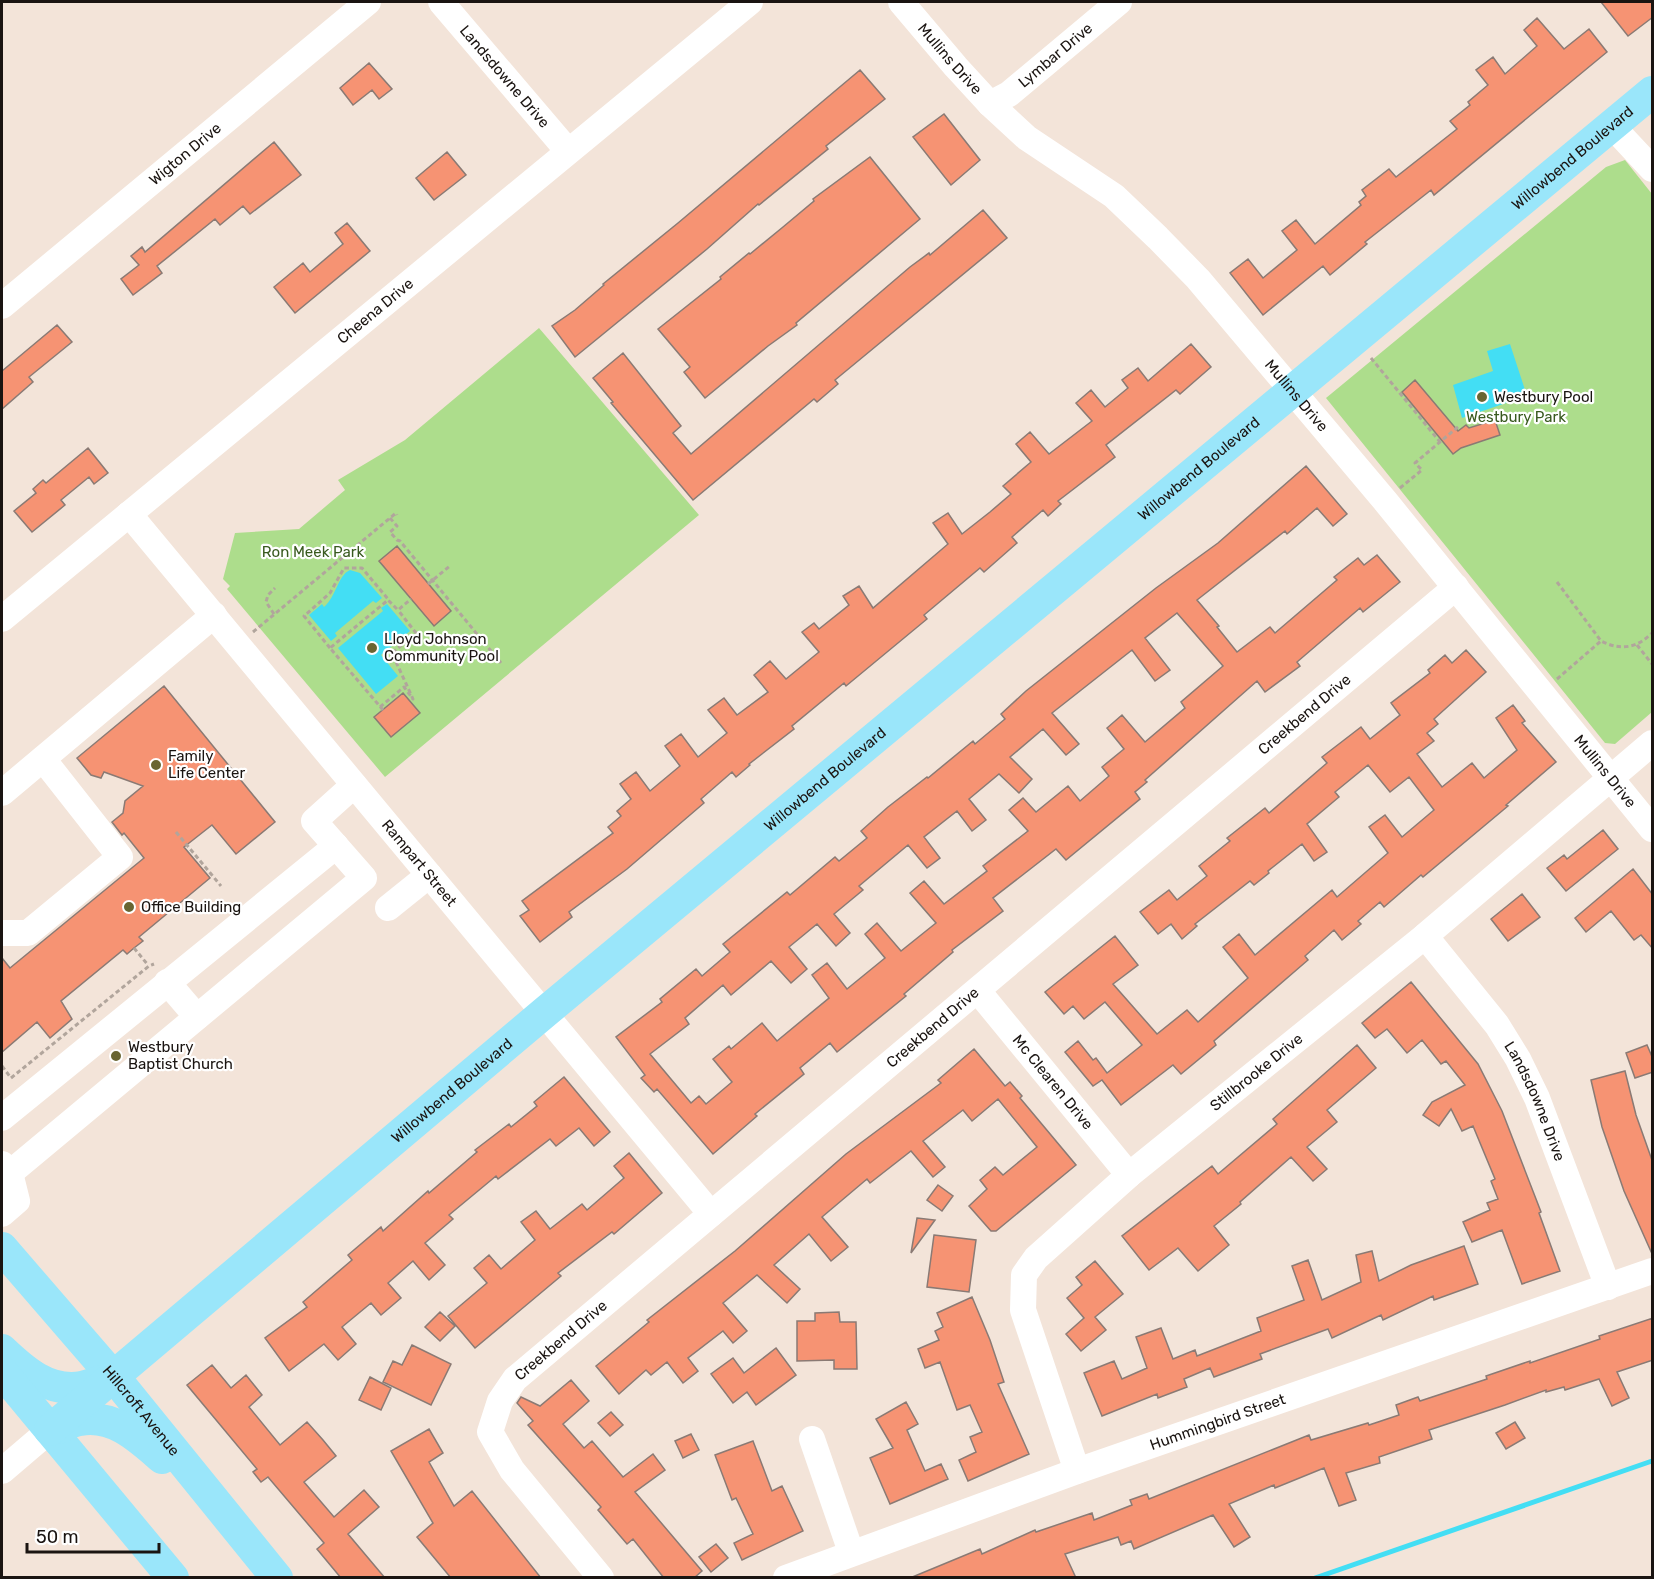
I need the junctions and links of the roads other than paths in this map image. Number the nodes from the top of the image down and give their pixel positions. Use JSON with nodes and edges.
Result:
{"nodes":[{"id":1,"x":369,"y":2,"type":"edge"},
{"id":2,"x":441,"y":2,"type":"edge"},
{"id":3,"x":750,"y":2,"type":"edge"},
{"id":4,"x":901,"y":2,"type":"edge"},
{"id":5,"x":1119,"y":2,"type":"edge"},
{"id":6,"x":1653,"y":92,"type":"edge"},
{"id":7,"x":990,"y":104,"type":"junction"},
{"id":8,"x":1612,"y":126,"type":"junction"},
{"id":9,"x":568,"y":151,"type":"junction"},
{"id":10,"x":1653,"y":169,"type":"edge"},
{"id":11,"x":2,"y":306,"type":"edge"},
{"id":12,"x":1292,"y":392,"type":"junction"},
{"id":13,"x":129,"y":514,"type":"junction"},
{"id":14,"x":1456,"y":587,"type":"junction"},
{"id":15,"x":214,"y":615,"type":"junction"},
{"id":16,"x":2,"y":619,"type":"edge"},
{"id":17,"x":1653,"y":743,"type":"edge"},
{"id":18,"x":43,"y":759,"type":"junction"},
{"id":19,"x":1611,"y":777,"type":"junction"},
{"id":20,"x":354,"y":785,"type":"junction"},
{"id":21,"x":2,"y":793,"type":"edge"},
{"id":22,"x":1653,"y":829,"type":"edge"},
{"id":23,"x":336,"y":846,"type":"junction"},
{"id":24,"x":429,"y":875,"type":"junction"},
{"id":25,"x":388,"y":908,"type":"dead end"},
{"id":26,"x":2,"y":933,"type":"edge"},
{"id":27,"x":1425,"y":936,"type":"junction"},
{"id":28,"x":157,"y":970,"type":"junction"},
{"id":29,"x":978,"y":991,"type":"junction"},
{"id":30,"x":544,"y":1013,"type":"junction"},
{"id":31,"x":197,"y":1017,"type":"junction"},
{"id":32,"x":2,"y":1118,"type":"edge"},
{"id":33,"x":5,"y":1168,"type":"edge"},
{"id":34,"x":1128,"y":1175,"type":"junction"},
{"id":35,"x":2,"y":1214,"type":"edge"},
{"id":36,"x":711,"y":1214,"type":"junction"},
{"id":37,"x":2,"y":1248,"type":"edge"},
{"id":38,"x":1653,"y":1271,"type":"edge"},
{"id":39,"x":1608,"y":1287,"type":"junction"},
{"id":40,"x":2,"y":1350,"type":"edge"},
{"id":41,"x":2,"y":1372,"type":"edge"},
{"id":42,"x":113,"y":1377,"type":"junction"},
{"id":43,"x":50,"y":1430,"type":"junction"},
{"id":44,"x":812,"y":1439,"type":"dead end"},
{"id":45,"x":2,"y":1471,"type":"edge"},
{"id":46,"x":1077,"y":1471,"type":"junction"},
{"id":47,"x":222,"y":1510,"type":"junction"},
{"id":48,"x":851,"y":1552,"type":"junction"},
{"id":49,"x":173,"y":1578,"type":"edge"},
{"id":50,"x":277,"y":1578,"type":"edge"},
{"id":51,"x":601,"y":1578,"type":"edge"},
{"id":52,"x":786,"y":1578,"type":"edge"}],
"edges":[{"from":1,"to":11,"type":"street","name":"Wigton Drive"},
{"from":2,"to":9,"type":"street","name":"Landsdowne Drive"},
{"from":3,"to":9,"type":"street","name":"Cheena Drive"},
{"from":4,"to":7,"type":"street","name":"Mullins Drive"},
{"from":5,"to":7,"type":"street","name":"Lymbar Drive"},
{"from":6,"to":8,"type":"main road","name":"Willowbend Boulevard"},
{"from":7,"to":12,"type":"street","name":"Mullins Drive"},
{"from":8,"to":10,"type":"street"},
{"from":8,"to":12,"type":"main road","name":"Willowbend Boulevard"},
{"from":9,"to":13,"type":"street","name":"Cheena Drive"},
{"from":12,"to":14,"type":"street","name":"Mullins Drive"},
{"from":12,"to":30,"type":"main road","name":"Willowbend Boulevard"},
{"from":13,"to":15,"type":"street","name":"Rampart Street"},
{"from":13,"to":16,"type":"street","name":"Cheena Drive"},
{"from":14,"to":19,"type":"street","name":"Mullins Drive"},
{"from":14,"to":29,"type":"street","name":"Creekbend Drive"},
{"from":15,"to":18,"type":"street"},
{"from":15,"to":20,"type":"street","name":"Rampart Street"},
{"from":17,"to":19,"type":"street","name":"Stillbrooke Drive"},
{"from":18,"to":21,"type":"street"},
{"from":18,"to":26,"type":"street"},
{"from":19,"to":22,"type":"street","name":"Mullins Drive"},
{"from":19,"to":27,"type":"street","name":"Stillbrooke Drive"},
{"from":20,"to":23,"type":"street"},
{"from":20,"to":24,"type":"street","name":"Rampart Street"},
{"from":23,"to":28,"type":"street"},
{"from":23,"to":31,"type":"street"},
{"from":24,"to":25,"type":"street"},
{"from":24,"to":30,"type":"street","name":"Rampart Street"},
{"from":27,"to":34,"type":"street","name":"Stillbrooke Drive"},
{"from":27,"to":39,"type":"street","name":"Landsdowne Drive"},
{"from":28,"to":31,"type":"street"},
{"from":28,"to":32,"type":"street"},
{"from":29,"to":34,"type":"street","name":"Mc Clearen Drive"},
{"from":29,"to":36,"type":"street","name":"Creekbend Drive"},
{"from":30,"to":36,"type":"street","name":"Rampart Street"},
{"from":30,"to":42,"type":"main road","name":"Willowbend Boulevard"},
{"from":31,"to":33,"type":"street"},
{"from":33,"to":35,"type":"street"},
{"from":34,"to":46,"type":"street","name":"Stillbrooke Drive"},
{"from":36,"to":51,"type":"street","name":"Creekbend Drive"},
{"from":37,"to":42,"type":"main road","name":"Hillcroft Avenue"},
{"from":38,"to":39,"type":"street","name":"Hummingbird Street"},
{"from":39,"to":46,"type":"street","name":"Hummingbird Street"},
{"from":40,"to":42,"type":"main road"},
{"from":41,"to":43,"type":"main road"},
{"from":42,"to":43,"type":"main road","name":"Willowbend Boulevard"},
{"from":42,"to":47,"type":"main road","name":"Hillcroft Avenue"},
{"from":43,"to":45,"type":"street","name":"Willowbend Boulevard"},
{"from":43,"to":47,"type":"main road"},
{"from":43,"to":49,"type":"main road"},
{"from":44,"to":48,"type":"street"},
{"from":46,"to":48,"type":"street","name":"Hummingbird Street"},
{"from":47,"to":50,"type":"main road","name":"Hillcroft Avenue"},
{"from":48,"to":52,"type":"street","name":"Hummingbird Street"}]}
